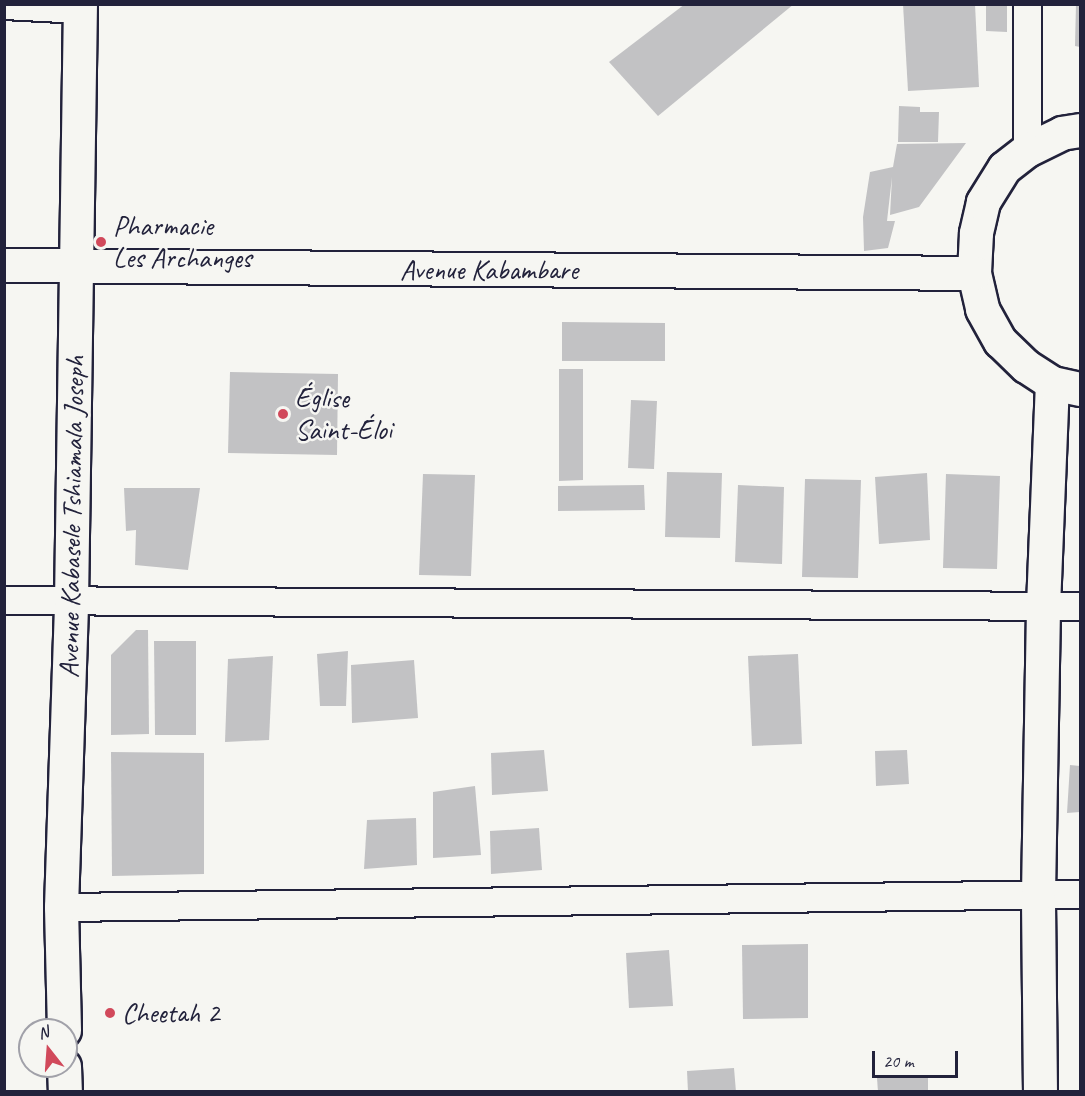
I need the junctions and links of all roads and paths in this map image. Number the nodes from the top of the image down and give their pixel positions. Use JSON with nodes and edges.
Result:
{"nodes":[{"id":1,"x":1027,"y":4,"type":"edge"},
{"id":2,"x":4,"y":5,"type":"edge"},
{"id":3,"x":80,"y":7,"type":"edge"},
{"id":4,"x":1080,"y":130,"type":"edge"},
{"id":5,"x":1027,"y":150,"type":"junction"},
{"id":6,"x":4,"y":265,"type":"edge"},
{"id":7,"x":77,"y":267,"type":"junction"},
{"id":8,"x":974,"y":273,"type":"junction"},
{"id":9,"x":1066,"y":386,"type":"edge"},
{"id":10,"x":4,"y":600,"type":"edge"},
{"id":11,"x":71,"y":602,"type":"junction"},
{"id":12,"x":1042,"y":606,"type":"junction"},
{"id":13,"x":1080,"y":606,"type":"edge"},
{"id":14,"x":1038,"y":894,"type":"junction"},
{"id":15,"x":1080,"y":894,"type":"edge"},
{"id":16,"x":61,"y":907,"type":"junction"},
{"id":17,"x":64,"y":1018,"type":"edge"},
{"id":18,"x":1040,"y":1092,"type":"edge"}],
"edges":[{"from":1,"to":5,"type":"street"},
{"from":2,"to":3,"type":"street"},
{"from":3,"to":7,"type":"main road","name":"Avenue Kabasele Tshiamala Joseph"},
{"from":4,"to":5,"type":"main road"},
{"from":5,"to":8,"type":"main road"},
{"from":6,"to":7,"type":"main road","name":"Avenue Kabambare"},
{"from":7,"to":8,"type":"main road","name":"Avenue Kabambare"},
{"from":7,"to":11,"type":"main road","name":"Avenue Kabasele Tshiamala Joseph"},
{"from":8,"to":9,"type":"main road"},
{"from":9,"to":12,"type":"main road"},
{"from":10,"to":11,"type":"street"},
{"from":11,"to":12,"type":"street"},
{"from":11,"to":16,"type":"main road","name":"Avenue Kabasele Tshiamala Joseph"},
{"from":12,"to":13,"type":"street"},
{"from":12,"to":14,"type":"main road"},
{"from":14,"to":15,"type":"street"},
{"from":14,"to":16,"type":"street"},
{"from":14,"to":18,"type":"main road"},
{"from":16,"to":17,"type":"main road","name":"Avenue Kabasele Tshiamala Joseph"}]}
